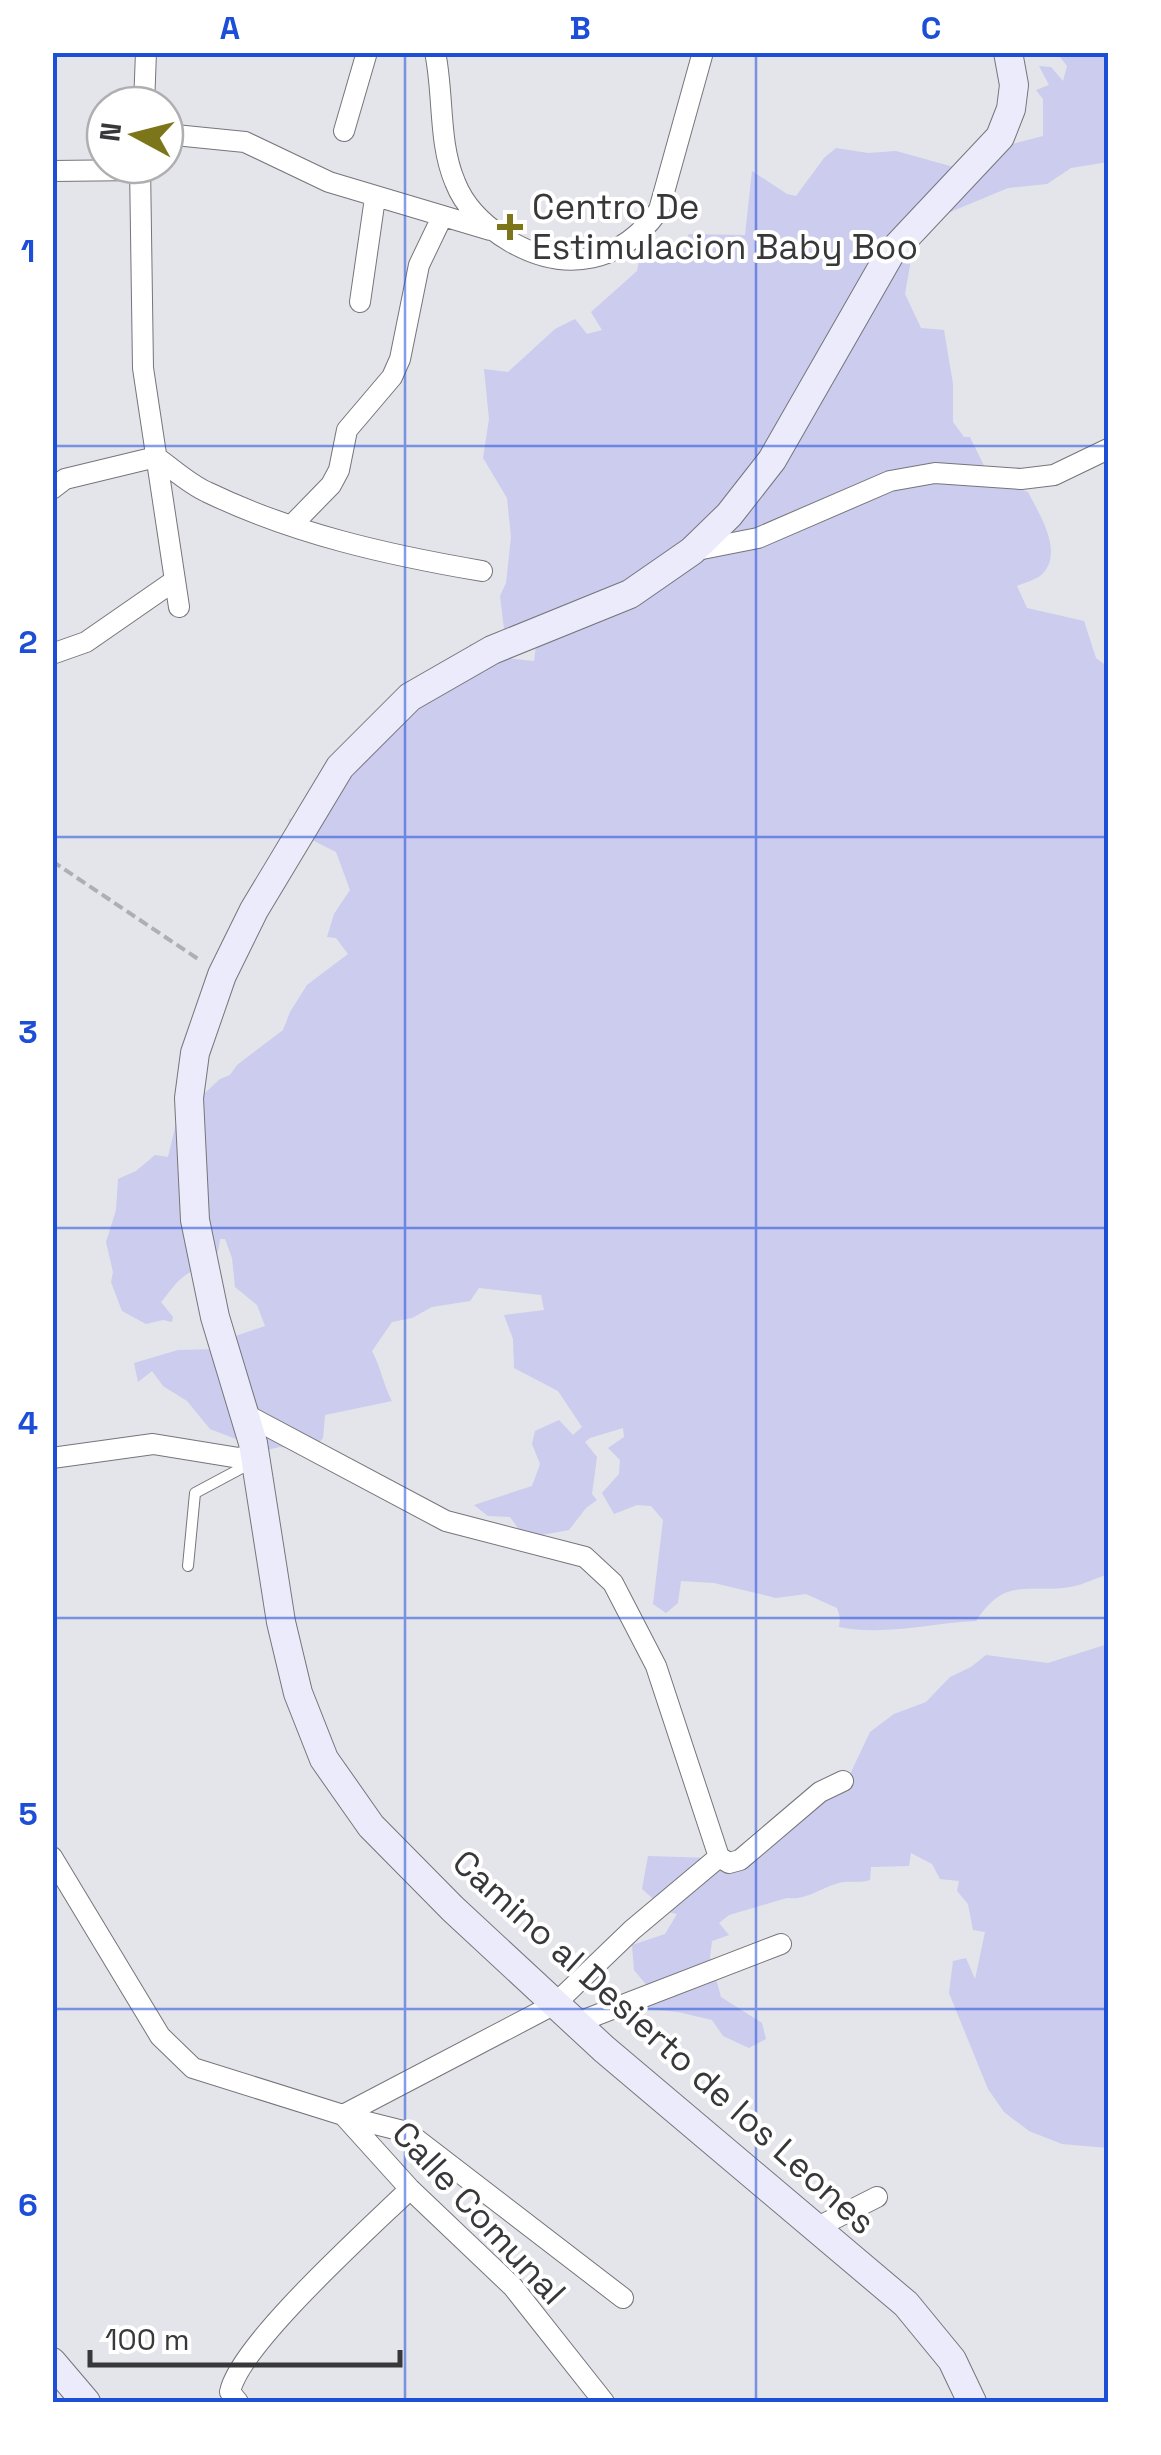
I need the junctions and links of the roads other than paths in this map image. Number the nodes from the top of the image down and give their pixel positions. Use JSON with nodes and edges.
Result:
{"nodes":[{"id":1,"x":146,"y":52,"type":"edge"},
{"id":2,"x":368,"y":52,"type":"edge"},
{"id":3,"x":435,"y":52,"type":"edge"},
{"id":4,"x":704,"y":52,"type":"edge"},
{"id":5,"x":1008,"y":52,"type":"edge"},
{"id":6,"x":145,"y":85,"type":"edge"},
{"id":7,"x":344,"y":131,"type":"dead end"},
{"id":8,"x":185,"y":136,"type":"edge"},
{"id":9,"x":85,"y":170,"type":"edge"},
{"id":10,"x":52,"y":171,"type":"edge"},
{"id":11,"x":140,"y":185,"type":"edge"},
{"id":12,"x":374,"y":198,"type":"junction"},
{"id":13,"x":442,"y":217,"type":"junction"},
{"id":14,"x":490,"y":230,"type":"junction"},
{"id":15,"x":360,"y":302,"type":"dead end"},
{"id":16,"x":1108,"y":449,"type":"edge"},
{"id":17,"x":156,"y":457,"type":"junction"},
{"id":18,"x":52,"y":488,"type":"edge"},
{"id":19,"x":292,"y":525,"type":"junction"},
{"id":20,"x":692,"y":551,"type":"junction"},
{"id":21,"x":482,"y":571,"type":"dead end"},
{"id":22,"x":174,"y":581,"type":"junction"},
{"id":23,"x":178,"y":607,"type":"dead end"},
{"id":24,"x":52,"y":654,"type":"edge"},
{"id":25,"x":243,"y":1413,"type":"junction"},
{"id":26,"x":255,"y":1457,"type":"junction"},
{"id":27,"x":52,"y":1458,"type":"edge"},
{"id":28,"x":188,"y":1566,"type":"dead end"},
{"id":29,"x":843,"y":1781,"type":"dead end"},
{"id":30,"x":52,"y":1857,"type":"edge"},
{"id":31,"x":724,"y":1860,"type":"junction"},
{"id":32,"x":782,"y":1944,"type":"dead end"},
{"id":33,"x":554,"y":2004,"type":"junction"},
{"id":34,"x":576,"y":2023,"type":"junction"},
{"id":35,"x":344,"y":2116,"type":"junction"},
{"id":36,"x":410,"y":2189,"type":"junction"},
{"id":37,"x":877,"y":2197,"type":"dead end"},
{"id":38,"x":816,"y":2228,"type":"junction"},
{"id":39,"x":623,"y":2298,"type":"dead end"},
{"id":40,"x":52,"y":2362,"type":"edge"},
{"id":41,"x":86,"y":2402,"type":"edge"},
{"id":42,"x":238,"y":2402,"type":"edge"},
{"id":43,"x":604,"y":2402,"type":"edge"},
{"id":44,"x":972,"y":2402,"type":"edge"}],
"edges":[{"from":1,"to":6,"type":"street"},
{"from":2,"to":7,"type":"street"},
{"from":3,"to":14,"type":"street"},
{"from":4,"to":14,"type":"street"},
{"from":5,"to":20,"type":"main road","name":"Camino al Desierto de los Leones"},
{"from":8,"to":12,"type":"street"},
{"from":9,"to":10,"type":"street"},
{"from":11,"to":17,"type":"street"},
{"from":12,"to":13,"type":"street"},
{"from":12,"to":15,"type":"street"},
{"from":13,"to":14,"type":"street"},
{"from":13,"to":19,"type":"street"},
{"from":16,"to":20,"type":"street"},
{"from":17,"to":18,"type":"street"},
{"from":17,"to":19,"type":"street"},
{"from":17,"to":22,"type":"street"},
{"from":19,"to":21,"type":"street"},
{"from":20,"to":25,"type":"main road","name":"Camino al Desierto de los Leones"},
{"from":22,"to":23,"type":"street"},
{"from":22,"to":24,"type":"street"},
{"from":25,"to":26,"type":"main road","name":"Camino al Desierto de los Leones"},
{"from":25,"to":31,"type":"street"},
{"from":26,"to":27,"type":"street"},
{"from":26,"to":28,"type":"lane"},
{"from":26,"to":33,"type":"main road","name":"Camino al Desierto de los Leones"},
{"from":29,"to":31,"type":"street","name":"Calle Comunal"},
{"from":30,"to":35,"type":"street","name":"Calle Comunal"},
{"from":31,"to":33,"type":"street","name":"Calle Comunal"},
{"from":32,"to":34,"type":"street"},
{"from":33,"to":34,"type":"main road","name":"Camino al Desierto de los Leones"},
{"from":33,"to":35,"type":"street","name":"Calle Comunal"},
{"from":34,"to":38,"type":"main road","name":"Camino al Desierto de los Leones"},
{"from":35,"to":36,"type":"street","name":"Calle Comunal"},
{"from":35,"to":39,"type":"street"},
{"from":36,"to":42,"type":"street"},
{"from":36,"to":43,"type":"street","name":"Calle Comunal"},
{"from":37,"to":38,"type":"street"},
{"from":38,"to":44,"type":"main road","name":"Camino al Desierto de los Leones"},
{"from":40,"to":41,"type":"main road"}]}
